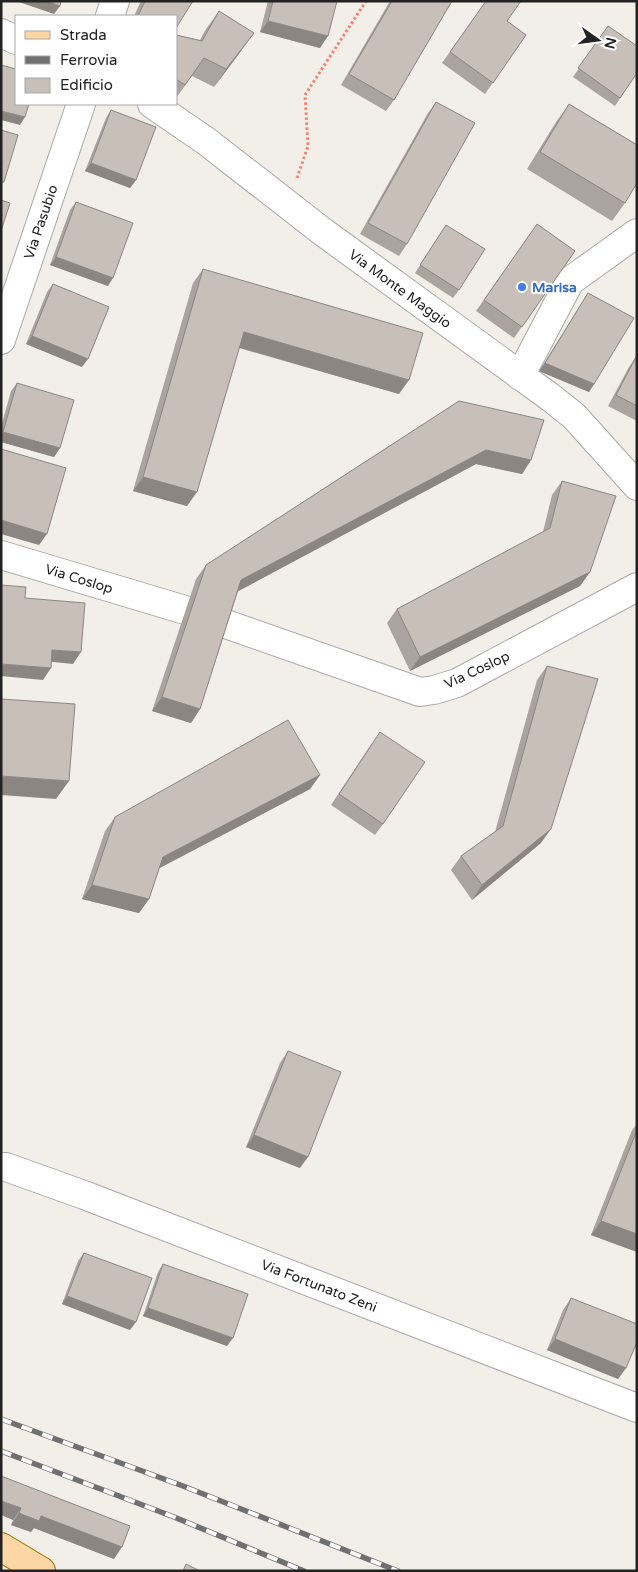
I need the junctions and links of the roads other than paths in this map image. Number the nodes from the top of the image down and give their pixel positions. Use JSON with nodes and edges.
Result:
{"nodes":[{"id":1,"x":115,"y":1,"type":"edge"},
{"id":2,"x":110,"y":15,"type":"edge"},
{"id":3,"x":1,"y":33,"type":"edge"},
{"id":4,"x":15,"y":40,"type":"edge"},
{"id":5,"x":81,"y":105,"type":"edge"},
{"id":6,"x":153,"y":105,"type":"edge"},
{"id":7,"x":637,"y":233,"type":"edge"},
{"id":8,"x":1,"y":340,"type":"edge"},
{"id":9,"x":520,"y":376,"type":"junction"},
{"id":10,"x":637,"y":486,"type":"edge"},
{"id":11,"x":1,"y":555,"type":"edge"},
{"id":12,"x":637,"y":587,"type":"edge"},
{"id":13,"x":185,"y":610,"type":"dead end"},
{"id":14,"x":223,"y":623,"type":"edge"},
{"id":15,"x":1,"y":1167,"type":"edge"},
{"id":16,"x":637,"y":1408,"type":"edge"},
{"id":17,"x":1,"y":1547,"type":"edge"},
{"id":18,"x":41,"y":1571,"type":"edge"}],
"edges":[{"from":1,"to":2,"type":"street"},
{"from":3,"to":4,"type":"street"},
{"from":5,"to":8,"type":"street","name":"Via Pasubio"},
{"from":6,"to":9,"type":"street","name":"Via Monte Maggio"},
{"from":7,"to":9,"type":"street"},
{"from":9,"to":10,"type":"street","name":"Via Monte Maggio"},
{"from":11,"to":13,"type":"street","name":"Via Coslop"},
{"from":12,"to":14,"type":"street","name":"Via Coslop"},
{"from":15,"to":16,"type":"street","name":"Via Fortunato Zeni"},
{"from":17,"to":18,"type":"main road"}]}
